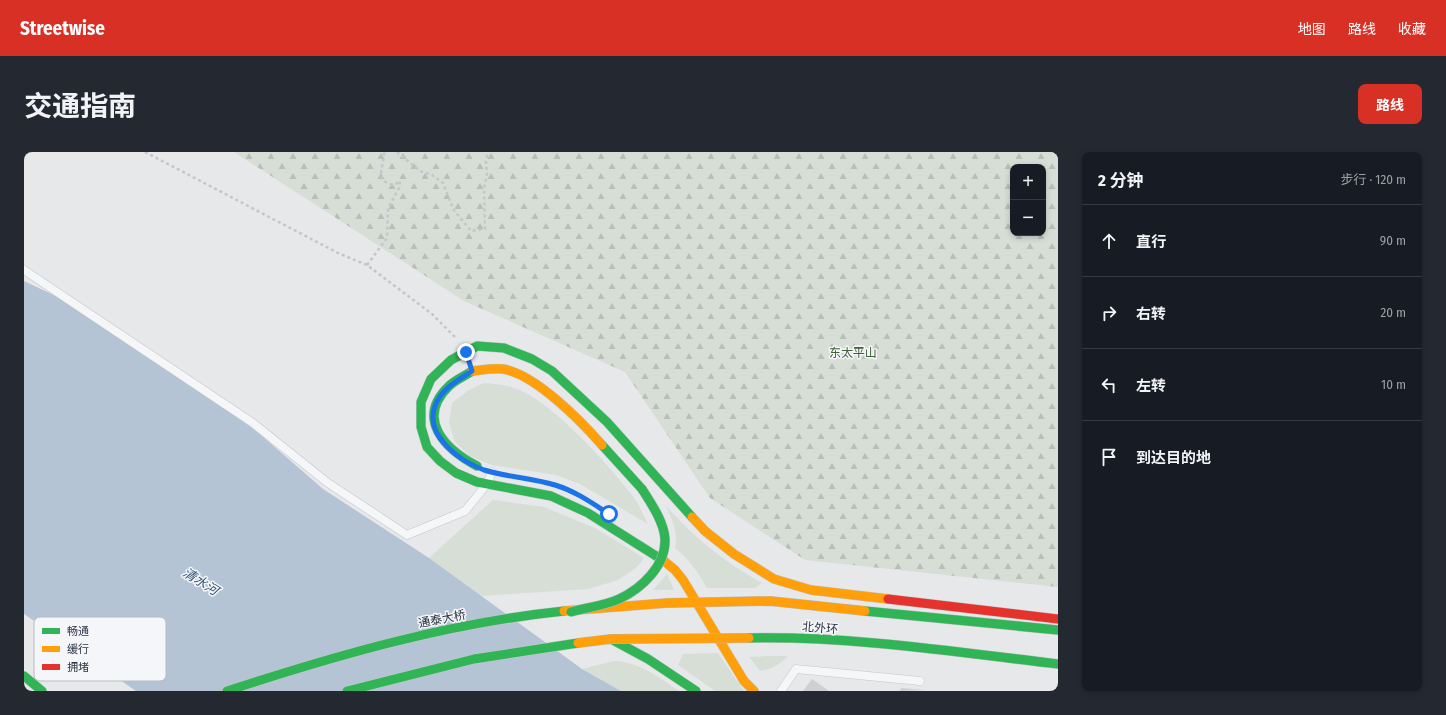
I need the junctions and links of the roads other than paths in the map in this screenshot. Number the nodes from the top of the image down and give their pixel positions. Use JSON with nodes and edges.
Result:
{"nodes":[{"id":1,"x":24,"y":270,"type":"edge"},
{"id":2,"x":495,"y":472,"type":"joint"},
{"id":3,"x":487,"y":484,"type":"junction"},
{"id":4,"x":656,"y":543,"type":"dead end"},
{"id":5,"x":694,"y":579,"type":"dead end"},
{"id":6,"x":702,"y":592,"type":"dead end"},
{"id":7,"x":667,"y":603,"type":"joint"},
{"id":8,"x":571,"y":612,"type":"junction"},
{"id":9,"x":713,"y":612,"type":"dead end"},
{"id":10,"x":1058,"y":619,"type":"edge"},
{"id":11,"x":721,"y":625,"type":"dead end"},
{"id":12,"x":1058,"y":630,"type":"edge"},
{"id":13,"x":611,"y":639,"type":"junction"},
{"id":14,"x":1058,"y":664,"type":"edge"},
{"id":15,"x":24,"y":676,"type":"edge"},
{"id":16,"x":920,"y":681,"type":"dead end"},
{"id":17,"x":759,"y":689,"type":"edge"},
{"id":18,"x":42,"y":691,"type":"edge"},
{"id":19,"x":227,"y":691,"type":"edge"},
{"id":20,"x":348,"y":691,"type":"edge"},
{"id":21,"x":696,"y":691,"type":"edge"},
{"id":22,"x":781,"y":691,"type":"edge"}],
"edges":[{"from":1,"to":3,"type":"lane"},
{"from":2,"to":3,"type":"lane"},
{"from":2,"to":8,"type":"main road","bridge":true},
{"from":3,"to":10,"type":"main road"},
{"from":3,"to":17,"type":"main road"},
{"from":4,"to":5,"type":"main road"},
{"from":6,"to":9,"type":"main road"},
{"from":7,"to":8,"type":"main road","name":"通泰大桥","bridge":true},
{"from":7,"to":12,"type":"main road","name":"北外环","bridge":true},
{"from":8,"to":19,"type":"main road","name":"通泰大桥"},
{"from":11,"to":17,"type":"main road"},
{"from":13,"to":14,"type":"main road","name":"北外环","bridge":true},
{"from":13,"to":20,"type":"main road","name":"北外环","bridge":true},
{"from":13,"to":21,"type":"main road"},
{"from":15,"to":18,"type":"main road"},
{"from":16,"to":22,"type":"lane"}]}
